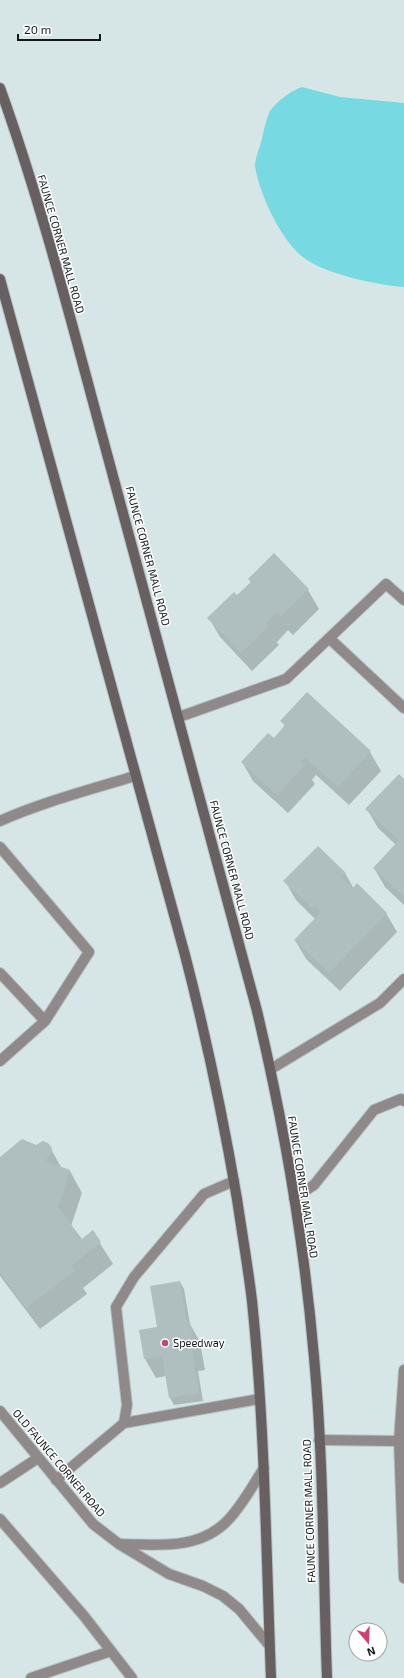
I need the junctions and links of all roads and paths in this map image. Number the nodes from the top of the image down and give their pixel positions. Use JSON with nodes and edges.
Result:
{"nodes":[{"id":1,"x":0,"y":88,"type":"edge"},
{"id":2,"x":0,"y":279,"type":"edge"},
{"id":3,"x":404,"y":600,"type":"edge"},
{"id":4,"x":329,"y":638,"type":"junction"},
{"id":5,"x":404,"y":708,"type":"edge"},
{"id":6,"x":179,"y":717,"type":"junction"},
{"id":7,"x":135,"y":776,"type":"junction"},
{"id":8,"x":0,"y":821,"type":"edge"},
{"id":9,"x":0,"y":847,"type":"edge"},
{"id":10,"x":0,"y":973,"type":"edge"},
{"id":11,"x":404,"y":979,"type":"edge"},
{"id":12,"x":45,"y":1021,"type":"junction"},
{"id":13,"x":0,"y":1061,"type":"edge"},
{"id":14,"x":270,"y":1069,"type":"junction"},
{"id":15,"x":404,"y":1101,"type":"edge"},
{"id":16,"x":234,"y":1181,"type":"junction"},
{"id":17,"x":294,"y":1198,"type":"junction"},
{"id":18,"x":404,"y":1370,"type":"edge"},
{"id":19,"x":260,"y":1399,"type":"junction"},
{"id":20,"x":0,"y":1411,"type":"edge"},
{"id":21,"x":124,"y":1423,"type":"junction"},
{"id":22,"x":319,"y":1440,"type":"junction"},
{"id":23,"x":402,"y":1441,"type":"edge"},
{"id":24,"x":38,"y":1458,"type":"junction"},
{"id":25,"x":264,"y":1468,"type":"junction"},
{"id":26,"x":56,"y":1480,"type":"junction"},
{"id":27,"x":0,"y":1483,"type":"edge"},
{"id":28,"x":0,"y":1519,"type":"edge"},
{"id":29,"x":119,"y":1544,"type":"junction"},
{"id":30,"x":404,"y":1578,"type":"edge"},
{"id":31,"x":269,"y":1645,"type":"junction"},
{"id":32,"x":111,"y":1651,"type":"junction"},
{"id":33,"x":31,"y":1678,"type":"edge"},
{"id":34,"x":132,"y":1678,"type":"edge"},
{"id":35,"x":271,"y":1678,"type":"edge"},
{"id":36,"x":327,"y":1678,"type":"edge"}],
"edges":[{"from":1,"to":6,"type":"main road","name":"FAUNCE CORNER MALL ROAD"},
{"from":2,"to":7,"type":"main road"},
{"from":3,"to":4,"type":"street"},
{"from":4,"to":5,"type":"street"},
{"from":4,"to":6,"type":"street"},
{"from":6,"to":14,"type":"main road","name":"FAUNCE CORNER MALL ROAD"},
{"from":7,"to":8,"type":"street"},
{"from":7,"to":16,"type":"main road"},
{"from":9,"to":12,"type":"street"},
{"from":10,"to":12,"type":"street"},
{"from":11,"to":14,"type":"street"},
{"from":12,"to":13,"type":"street"},
{"from":14,"to":17,"type":"main road","name":"FAUNCE CORNER MALL ROAD"},
{"from":15,"to":17,"type":"street"},
{"from":16,"to":19,"type":"main road"},
{"from":16,"to":21,"type":"street"},
{"from":17,"to":22,"type":"main road","name":"FAUNCE CORNER MALL ROAD"},
{"from":18,"to":23,"type":"street"},
{"from":19,"to":21,"type":"street"},
{"from":19,"to":25,"type":"main road"},
{"from":20,"to":24,"type":"street","name":"OLD FAUNCE CORNER ROAD"},
{"from":21,"to":26,"type":"street"},
{"from":22,"to":23,"type":"street"},
{"from":22,"to":36,"type":"main road","name":"FAUNCE CORNER MALL ROAD"},
{"from":23,"to":30,"type":"street"},
{"from":24,"to":26,"type":"street","name":"OLD FAUNCE CORNER ROAD"},
{"from":24,"to":27,"type":"street"},
{"from":25,"to":29,"type":"street"},
{"from":25,"to":31,"type":"main road"},
{"from":26,"to":29,"type":"street","name":"OLD FAUNCE CORNER ROAD"},
{"from":28,"to":32,"type":"street"},
{"from":29,"to":31,"type":"street","name":"OLD FAUNCE CORNER ROAD"},
{"from":31,"to":35,"type":"main road"},
{"from":32,"to":33,"type":"street"},
{"from":32,"to":34,"type":"street"}]}
